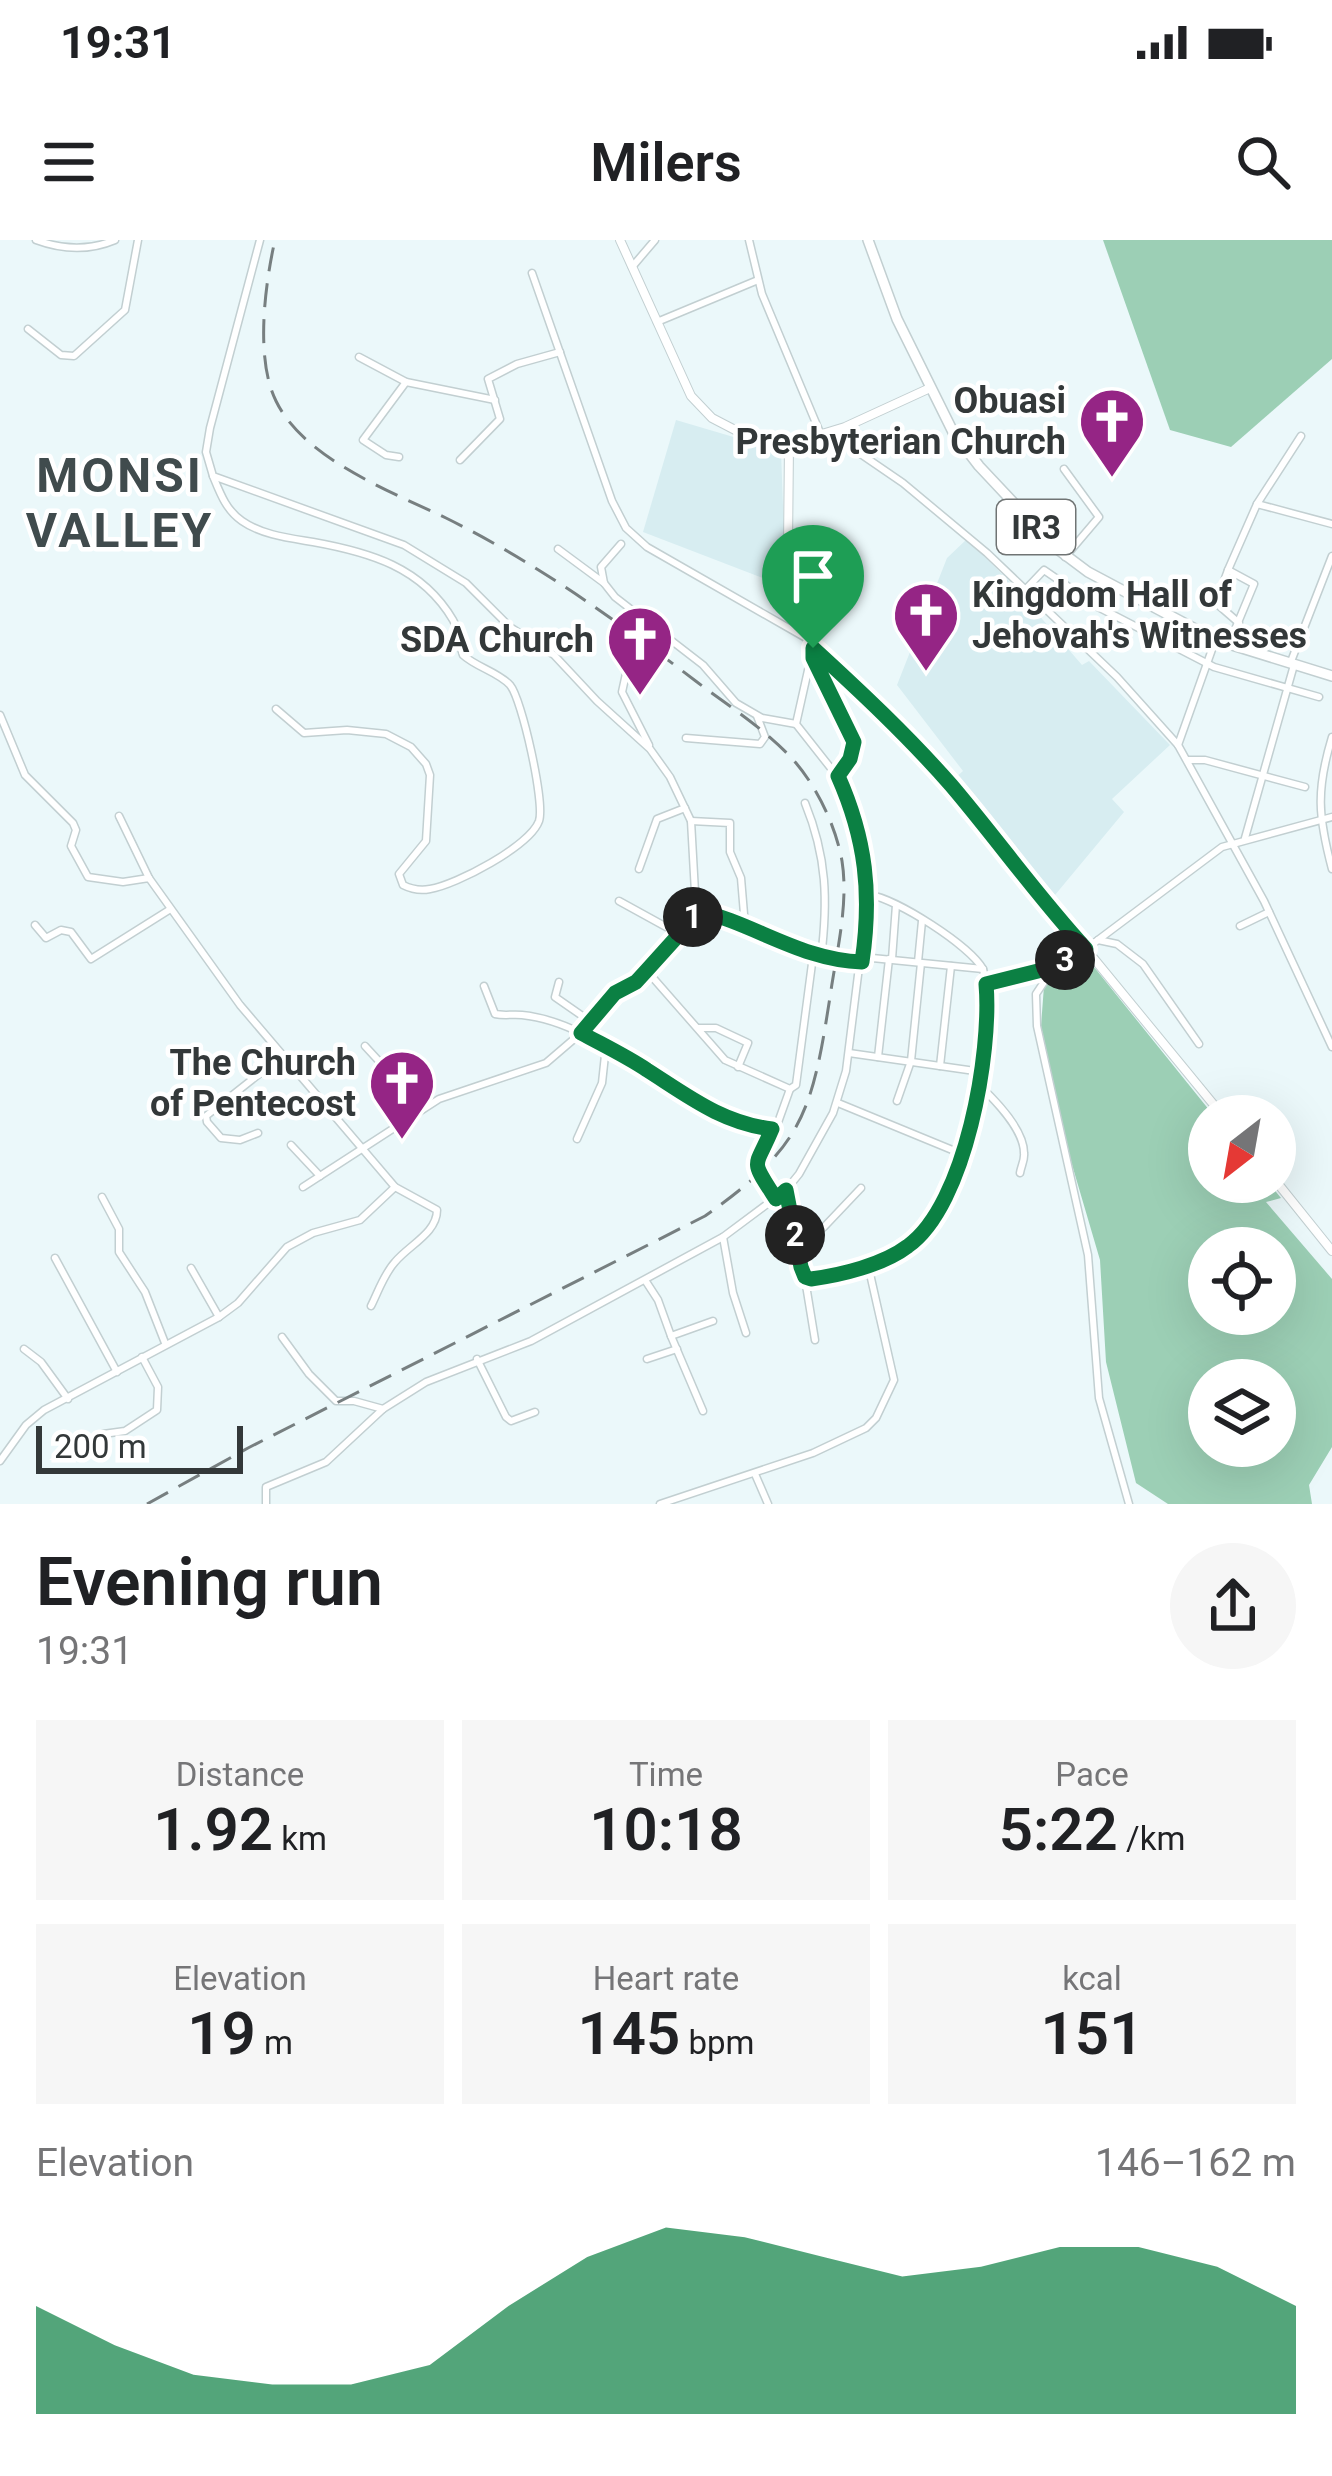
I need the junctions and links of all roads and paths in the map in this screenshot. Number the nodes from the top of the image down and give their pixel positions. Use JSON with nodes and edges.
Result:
{"nodes":[{"id":1,"x":36,"y":240,"type":"edge"},
{"id":2,"x":116,"y":240,"type":"edge"},
{"id":3,"x":138,"y":240,"type":"edge"},
{"id":4,"x":260,"y":240,"type":"edge"},
{"id":5,"x":620,"y":240,"type":"edge"},
{"id":6,"x":655,"y":240,"type":"edge"},
{"id":7,"x":749,"y":240,"type":"edge"},
{"id":8,"x":868,"y":240,"type":"edge"},
{"id":9,"x":632,"y":267,"type":"junction"},
{"id":10,"x":532,"y":273,"type":"dead end"},
{"id":11,"x":758,"y":280,"type":"junction"},
{"id":12,"x":657,"y":322,"type":"junction"},
{"id":13,"x":28,"y":329,"type":"dead end"},
{"id":14,"x":560,"y":352,"type":"junction"},
{"id":15,"x":359,"y":357,"type":"dead end"},
{"id":16,"x":406,"y":382,"type":"junction"},
{"id":17,"x":930,"y":388,"type":"junction"},
{"id":18,"x":495,"y":400,"type":"junction"},
{"id":19,"x":826,"y":434,"type":"junction"},
{"id":20,"x":1301,"y":436,"type":"dead end"},
{"id":21,"x":789,"y":444,"type":"junction"},
{"id":22,"x":399,"y":457,"type":"dead end"},
{"id":23,"x":460,"y":460,"type":"dead end"},
{"id":24,"x":1064,"y":469,"type":"dead end"},
{"id":25,"x":213,"y":476,"type":"junction"},
{"id":26,"x":1257,"y":504,"type":"junction"},
{"id":27,"x":1332,"y":524,"type":"edge"},
{"id":28,"x":621,"y":544,"type":"dead end"},
{"id":29,"x":558,"y":549,"type":"dead end"},
{"id":30,"x":1065,"y":556,"type":"junction"},
{"id":31,"x":1332,"y":556,"type":"edge"},
{"id":32,"x":1228,"y":570,"type":"junction"},
{"id":33,"x":1328,"y":581,"type":"edge"},
{"id":34,"x":604,"y":583,"type":"junction"},
{"id":35,"x":1025,"y":590,"type":"junction"},
{"id":36,"x":1239,"y":623,"type":"junction"},
{"id":37,"x":806,"y":638,"type":"junction"},
{"id":38,"x":1216,"y":640,"type":"junction"},
{"id":39,"x":1229,"y":645,"type":"junction"},
{"id":40,"x":631,"y":651,"type":"dead end"},
{"id":41,"x":813,"y":653,"type":"junction"},
{"id":42,"x":1207,"y":664,"type":"junction"},
{"id":43,"x":1292,"y":665,"type":"junction"},
{"id":44,"x":1332,"y":676,"type":"edge"},
{"id":45,"x":1288,"y":688,"type":"junction"},
{"id":46,"x":1319,"y":697,"type":"dead end"},
{"id":47,"x":276,"y":709,"type":"dead end"},
{"id":48,"x":0,"y":716,"type":"edge"},
{"id":49,"x":757,"y":716,"type":"junction"},
{"id":50,"x":796,"y":724,"type":"junction"},
{"id":51,"x":1332,"y":737,"type":"edge"},
{"id":52,"x":686,"y":738,"type":"dead end"},
{"id":53,"x":1178,"y":745,"type":"junction"},
{"id":54,"x":650,"y":748,"type":"junction"},
{"id":55,"x":1187,"y":760,"type":"junction"},
{"id":56,"x":838,"y":776,"type":"junction"},
{"id":57,"x":1262,"y":776,"type":"junction"},
{"id":58,"x":1304,"y":787,"type":"dead end"},
{"id":59,"x":805,"y":803,"type":"dead end"},
{"id":60,"x":686,"y":808,"type":"junction"},
{"id":61,"x":118,"y":816,"type":"dead end"},
{"id":62,"x":1332,"y":817,"type":"edge"},
{"id":63,"x":1319,"y":820,"type":"junction"},
{"id":64,"x":691,"y":821,"type":"junction"},
{"id":65,"x":1245,"y":838,"type":"junction"},
{"id":66,"x":1234,"y":842,"type":"junction"},
{"id":67,"x":639,"y":869,"type":"dead end"},
{"id":68,"x":1332,"y":869,"type":"edge"},
{"id":69,"x":149,"y":878,"type":"junction"},
{"id":70,"x":868,"y":895,"type":"junction"},
{"id":71,"x":619,"y":901,"type":"dead end"},
{"id":72,"x":896,"y":904,"type":"junction"},
{"id":73,"x":169,"y":910,"type":"junction"},
{"id":74,"x":696,"y":910,"type":"junction"},
{"id":75,"x":1270,"y":912,"type":"junction"},
{"id":76,"x":922,"y":921,"type":"junction"},
{"id":77,"x":35,"y":925,"type":"dead end"},
{"id":78,"x":745,"y":926,"type":"junction"},
{"id":79,"x":1240,"y":926,"type":"dead end"},
{"id":80,"x":680,"y":934,"type":"junction"},
{"id":81,"x":1098,"y":940,"type":"junction"},
{"id":82,"x":1086,"y":949,"type":"junction"},
{"id":83,"x":817,"y":957,"type":"junction"},
{"id":84,"x":862,"y":959,"type":"junction"},
{"id":85,"x":891,"y":959,"type":"junction"},
{"id":86,"x":920,"y":963,"type":"junction"},
{"id":87,"x":1056,"y":964,"type":"junction"},
{"id":88,"x":951,"y":966,"type":"junction"},
{"id":89,"x":647,"y":970,"type":"junction"},
{"id":90,"x":983,"y":970,"type":"junction"},
{"id":91,"x":559,"y":982,"type":"dead end"},
{"id":92,"x":986,"y":984,"type":"junction"},
{"id":93,"x":484,"y":986,"type":"dead end"},
{"id":94,"x":591,"y":1022,"type":"junction"},
{"id":95,"x":696,"y":1028,"type":"junction"},
{"id":96,"x":581,"y":1033,"type":"junction"},
{"id":97,"x":1199,"y":1044,"type":"dead end"},
{"id":98,"x":364,"y":1046,"type":"dead end"},
{"id":99,"x":606,"y":1046,"type":"junction"},
{"id":100,"x":1332,"y":1047,"type":"edge"},
{"id":101,"x":849,"y":1053,"type":"junction"},
{"id":102,"x":282,"y":1056,"type":"junction"},
{"id":103,"x":878,"y":1057,"type":"junction"},
{"id":104,"x":911,"y":1061,"type":"junction"},
{"id":105,"x":940,"y":1066,"type":"junction"},
{"id":106,"x":738,"y":1067,"type":"junction"},
{"id":107,"x":982,"y":1072,"type":"junction"},
{"id":108,"x":979,"y":1085,"type":"junction"},
{"id":109,"x":790,"y":1089,"type":"junction"},
{"id":110,"x":1206,"y":1095,"type":"edge"},
{"id":111,"x":897,"y":1101,"type":"dead end"},
{"id":112,"x":837,"y":1102,"type":"junction"},
{"id":113,"x":423,"y":1109,"type":"junction"},
{"id":114,"x":772,"y":1129,"type":"junction"},
{"id":115,"x":258,"y":1133,"type":"dead end"},
{"id":116,"x":578,"y":1139,"type":"dead end"},
{"id":117,"x":291,"y":1145,"type":"dead end"},
{"id":118,"x":364,"y":1148,"type":"junction"},
{"id":119,"x":962,"y":1154,"type":"junction"},
{"id":120,"x":1020,"y":1173,"type":"dead end"},
{"id":121,"x":320,"y":1176,"type":"junction"},
{"id":122,"x":304,"y":1187,"type":"dead end"},
{"id":123,"x":395,"y":1187,"type":"junction"},
{"id":124,"x":861,"y":1189,"type":"dead end"},
{"id":125,"x":786,"y":1190,"type":"junction"},
{"id":126,"x":102,"y":1197,"type":"dead end"},
{"id":127,"x":776,"y":1199,"type":"junction"},
{"id":128,"x":1293,"y":1203,"type":"edge"},
{"id":129,"x":723,"y":1237,"type":"junction"},
{"id":130,"x":797,"y":1247,"type":"junction"},
{"id":131,"x":1332,"y":1251,"type":"edge"},
{"id":132,"x":55,"y":1258,"type":"dead end"},
{"id":133,"x":868,"y":1264,"type":"junction"},
{"id":134,"x":191,"y":1268,"type":"dead end"},
{"id":135,"x":805,"y":1277,"type":"junction"},
{"id":136,"x":645,"y":1280,"type":"junction"},
{"id":137,"x":371,"y":1306,"type":"dead end"},
{"id":138,"x":218,"y":1317,"type":"junction"},
{"id":139,"x":713,"y":1321,"type":"dead end"},
{"id":140,"x":746,"y":1333,"type":"dead end"},
{"id":141,"x":671,"y":1336,"type":"junction"},
{"id":142,"x":283,"y":1337,"type":"dead end"},
{"id":143,"x":815,"y":1340,"type":"dead end"},
{"id":144,"x":166,"y":1343,"type":"junction"},
{"id":145,"x":24,"y":1349,"type":"dead end"},
{"id":146,"x":677,"y":1349,"type":"junction"},
{"id":147,"x":142,"y":1357,"type":"junction"},
{"id":148,"x":477,"y":1359,"type":"junction"},
{"id":149,"x":647,"y":1359,"type":"dead end"},
{"id":150,"x":117,"y":1372,"type":"junction"},
{"id":151,"x":68,"y":1399,"type":"junction"},
{"id":152,"x":383,"y":1409,"type":"junction"},
{"id":153,"x":703,"y":1411,"type":"dead end"},
{"id":154,"x":535,"y":1412,"type":"dead end"},
{"id":155,"x":103,"y":1434,"type":"dead end"},
{"id":156,"x":0,"y":1461,"type":"edge"},
{"id":157,"x":755,"y":1472,"type":"junction"},
{"id":158,"x":266,"y":1504,"type":"edge"},
{"id":159,"x":660,"y":1504,"type":"edge"},
{"id":160,"x":768,"y":1504,"type":"edge"},
{"id":161,"x":1129,"y":1504,"type":"edge"}],
"edges":[{"from":1,"to":2,"type":"street"},
{"from":3,"to":13,"type":"street"},
{"from":4,"to":25,"type":"street"},
{"from":5,"to":9,"type":"street"},
{"from":6,"to":9,"type":"street"},
{"from":7,"to":11,"type":"street"},
{"from":8,"to":17,"type":"main road","number":"IR3"},
{"from":9,"to":12,"type":"street"},
{"from":10,"to":14,"type":"street"},
{"from":11,"to":12,"type":"street"},
{"from":11,"to":19,"type":"street"},
{"from":12,"to":21,"type":"street"},
{"from":14,"to":18,"type":"street"},
{"from":14,"to":37,"type":"street"},
{"from":15,"to":16,"type":"street"},
{"from":16,"to":18,"type":"street"},
{"from":16,"to":22,"type":"street"},
{"from":17,"to":19,"type":"street"},
{"from":17,"to":30,"type":"main road","number":"IR3"},
{"from":18,"to":23,"type":"street"},
{"from":19,"to":21,"type":"street"},
{"from":19,"to":35,"type":"street"},
{"from":20,"to":26,"type":"street"},
{"from":21,"to":37,"type":"street"},
{"from":24,"to":30,"type":"street"},
{"from":25,"to":47,"type":"street"},
{"from":25,"to":54,"type":"street"},
{"from":26,"to":27,"type":"street"},
{"from":26,"to":32,"type":"street"},
{"from":28,"to":34,"type":"street"},
{"from":29,"to":34,"type":"street"},
{"from":30,"to":38,"type":"main road","number":"IR3"},
{"from":31,"to":33,"type":"street"},
{"from":32,"to":36,"type":"street"},
{"from":32,"to":36,"type":"street"},
{"from":33,"to":43,"type":"street"},
{"from":34,"to":49,"type":"street"},
{"from":35,"to":42,"type":"street"},
{"from":35,"to":53,"type":"street"},
{"from":36,"to":39,"type":"street"},
{"from":37,"to":41,"type":"street"},
{"from":38,"to":39,"type":"main road","number":"IR3"},
{"from":38,"to":42,"type":"street"},
{"from":39,"to":43,"type":"main road","number":"IR3"},
{"from":40,"to":54,"type":"street"},
{"from":41,"to":50,"type":"street"},
{"from":41,"to":56,"type":"street"},
{"from":41,"to":82,"type":"street"},
{"from":42,"to":45,"type":"street"},
{"from":42,"to":53,"type":"street"},
{"from":43,"to":44,"type":"main road","number":"IR3"},
{"from":43,"to":45,"type":"street"},
{"from":45,"to":46,"type":"street"},
{"from":45,"to":57,"type":"street"},
{"from":48,"to":69,"type":"street"},
{"from":49,"to":50,"type":"street"},
{"from":49,"to":52,"type":"street"},
{"from":50,"to":56,"type":"street"},
{"from":51,"to":63,"type":"street"},
{"from":53,"to":55,"type":"street"},
{"from":54,"to":60,"type":"street"},
{"from":55,"to":57,"type":"street"},
{"from":55,"to":66,"type":"street"},
{"from":56,"to":70,"type":"street"},
{"from":57,"to":58,"type":"street"},
{"from":57,"to":65,"type":"street"},
{"from":59,"to":83,"type":"street"},
{"from":60,"to":64,"type":"street"},
{"from":60,"to":67,"type":"street"},
{"from":61,"to":69,"type":"street"},
{"from":62,"to":63,"type":"street"},
{"from":63,"to":65,"type":"street"},
{"from":63,"to":68,"type":"street"},
{"from":64,"to":74,"type":"street"},
{"from":64,"to":78,"type":"street"},
{"from":65,"to":66,"type":"street"},
{"from":66,"to":75,"type":"street"},
{"from":66,"to":81,"type":"street"},
{"from":69,"to":73,"type":"street"},
{"from":70,"to":72,"type":"street"},
{"from":70,"to":84,"type":"street"},
{"from":71,"to":80,"type":"street"},
{"from":72,"to":76,"type":"street"},
{"from":72,"to":85,"type":"street"},
{"from":73,"to":77,"type":"street"},
{"from":73,"to":102,"type":"street"},
{"from":74,"to":78,"type":"street"},
{"from":74,"to":80,"type":"street"},
{"from":75,"to":79,"type":"street"},
{"from":75,"to":100,"type":"street"},
{"from":76,"to":86,"type":"street"},
{"from":76,"to":90,"type":"street"},
{"from":78,"to":83,"type":"street"},
{"from":80,"to":89,"type":"street"},
{"from":81,"to":82,"type":"street"},
{"from":81,"to":97,"type":"street"},
{"from":82,"to":87,"type":"street"},
{"from":82,"to":110,"type":"street"},
{"from":83,"to":84,"type":"street"},
{"from":83,"to":109,"type":"street"},
{"from":84,"to":85,"type":"street"},
{"from":84,"to":101,"type":"street"},
{"from":85,"to":86,"type":"street"},
{"from":85,"to":103,"type":"street"},
{"from":86,"to":88,"type":"street"},
{"from":86,"to":104,"type":"street"},
{"from":87,"to":92,"type":"street"},
{"from":87,"to":161,"type":"street"},
{"from":88,"to":90,"type":"street"},
{"from":88,"to":105,"type":"street"},
{"from":89,"to":94,"type":"street"},
{"from":89,"to":95,"type":"street"},
{"from":90,"to":92,"type":"street"},
{"from":91,"to":94,"type":"street"},
{"from":92,"to":107,"type":"street"},
{"from":93,"to":96,"type":"street"},
{"from":94,"to":96,"type":"street"},
{"from":95,"to":106,"type":"street"},
{"from":95,"to":106,"type":"street"},
{"from":96,"to":99,"type":"street"},
{"from":96,"to":113,"type":"street"},
{"from":98,"to":113,"type":"street"},
{"from":99,"to":114,"type":"street"},
{"from":99,"to":116,"type":"street"},
{"from":101,"to":103,"type":"street"},
{"from":101,"to":112,"type":"street"},
{"from":102,"to":115,"type":"street"},
{"from":102,"to":118,"type":"street"},
{"from":103,"to":104,"type":"street"},
{"from":104,"to":105,"type":"street"},
{"from":104,"to":111,"type":"street"},
{"from":105,"to":107,"type":"street"},
{"from":106,"to":109,"type":"street"},
{"from":107,"to":108,"type":"street"},
{"from":108,"to":119,"type":"street"},
{"from":108,"to":120,"type":"street"},
{"from":109,"to":114,"type":"street"},
{"from":112,"to":119,"type":"street"},
{"from":112,"to":125,"type":"street"},
{"from":113,"to":118,"type":"street"},
{"from":114,"to":127,"type":"street"},
{"from":117,"to":121,"type":"street"},
{"from":118,"to":121,"type":"street"},
{"from":118,"to":123,"type":"street"},
{"from":119,"to":133,"type":"street"},
{"from":121,"to":122,"type":"street"},
{"from":123,"to":137,"type":"street"},
{"from":123,"to":138,"type":"street"},
{"from":124,"to":130,"type":"street"},
{"from":125,"to":127,"type":"street"},
{"from":125,"to":130,"type":"street"},
{"from":126,"to":144,"type":"street"},
{"from":127,"to":129,"type":"street"},
{"from":128,"to":131,"type":"street"},
{"from":129,"to":136,"type":"street"},
{"from":129,"to":140,"type":"street"},
{"from":130,"to":135,"type":"street"},
{"from":132,"to":150,"type":"street"},
{"from":133,"to":135,"type":"street"},
{"from":133,"to":157,"type":"street"},
{"from":134,"to":138,"type":"street"},
{"from":135,"to":143,"type":"street"},
{"from":136,"to":141,"type":"street"},
{"from":136,"to":148,"type":"street"},
{"from":138,"to":144,"type":"street"},
{"from":139,"to":141,"type":"street"},
{"from":141,"to":146,"type":"street"},
{"from":142,"to":152,"type":"street"},
{"from":144,"to":147,"type":"street"},
{"from":145,"to":151,"type":"street"},
{"from":146,"to":149,"type":"street"},
{"from":146,"to":153,"type":"street"},
{"from":147,"to":150,"type":"street"},
{"from":147,"to":155,"type":"street"},
{"from":148,"to":152,"type":"street"},
{"from":148,"to":154,"type":"street"},
{"from":150,"to":151,"type":"street"},
{"from":151,"to":156,"type":"street"},
{"from":152,"to":158,"type":"street"},
{"from":157,"to":159,"type":"street"},
{"from":157,"to":160,"type":"street"}]}
